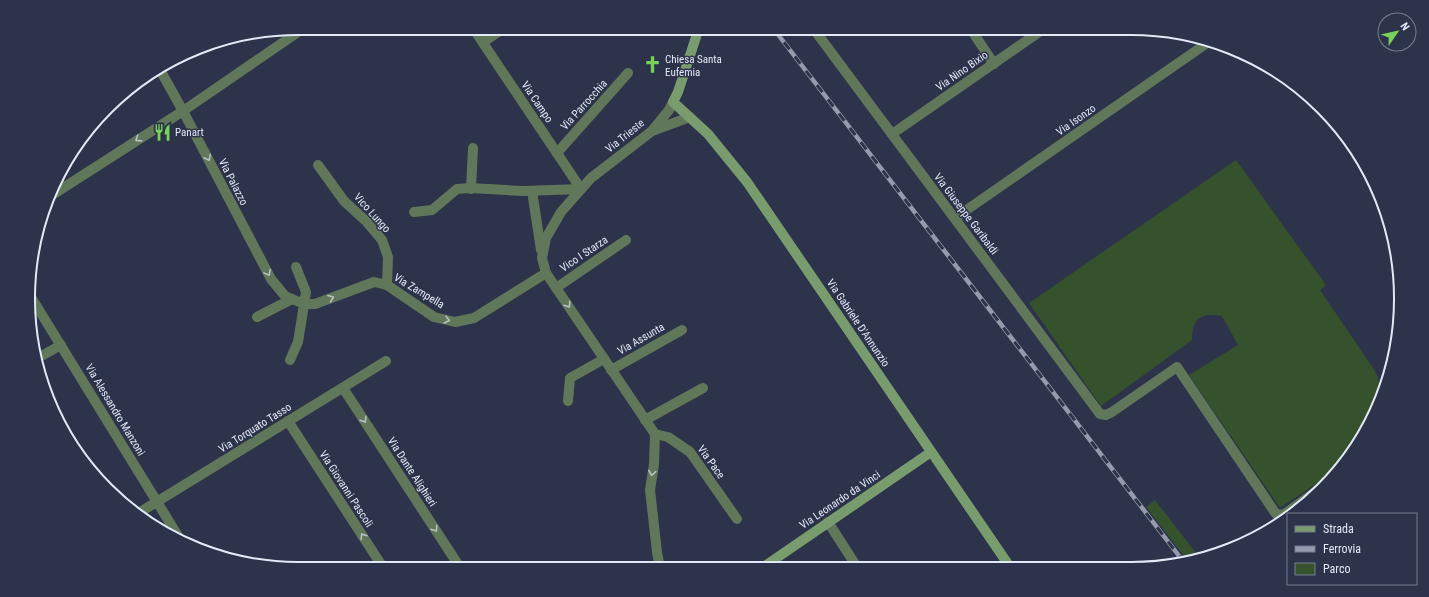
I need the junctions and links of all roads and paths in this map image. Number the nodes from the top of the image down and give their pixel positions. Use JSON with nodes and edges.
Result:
{"nodes":[{"id":1,"x":293,"y":35,"type":"edge"},
{"id":2,"x":478,"y":35,"type":"edge"},
{"id":3,"x":494,"y":35,"type":"edge"},
{"id":4,"x":697,"y":35,"type":"edge"},
{"id":5,"x":818,"y":35,"type":"edge"},
{"id":6,"x":975,"y":35,"type":"edge"},
{"id":7,"x":1035,"y":35,"type":"edge"},
{"id":8,"x":483,"y":42,"type":"junction"},
{"id":9,"x":1204,"y":45,"type":"edge"},
{"id":10,"x":994,"y":64,"type":"junction"},
{"id":11,"x":161,"y":73,"type":"edge"},
{"id":12,"x":628,"y":73,"type":"dead end"},
{"id":13,"x":673,"y":102,"type":"junction"},
{"id":14,"x":183,"y":111,"type":"junction"},
{"id":15,"x":690,"y":117,"type":"junction"},
{"id":16,"x":652,"y":131,"type":"junction"},
{"id":17,"x":892,"y":134,"type":"junction"},
{"id":18,"x":473,"y":148,"type":"dead end"},
{"id":19,"x":557,"y":153,"type":"junction"},
{"id":20,"x":318,"y":164,"type":"dead end"},
{"id":21,"x":471,"y":188,"type":"junction"},
{"id":22,"x":581,"y":189,"type":"junction"},
{"id":23,"x":58,"y":191,"type":"edge"},
{"id":24,"x":532,"y":191,"type":"junction"},
{"id":25,"x":414,"y":212,"type":"dead end"},
{"id":26,"x":955,"y":218,"type":"junction"},
{"id":27,"x":626,"y":240,"type":"dead end"},
{"id":28,"x":542,"y":258,"type":"junction"},
{"id":29,"x":296,"y":267,"type":"dead end"},
{"id":30,"x":546,"y":273,"type":"junction"},
{"id":31,"x":387,"y":285,"type":"junction"},
{"id":32,"x":556,"y":288,"type":"junction"},
{"id":33,"x":296,"y":301,"type":"junction"},
{"id":34,"x":35,"y":303,"type":"edge"},
{"id":35,"x":257,"y":317,"type":"dead end"},
{"id":36,"x":682,"y":330,"type":"dead end"},
{"id":37,"x":61,"y":344,"type":"junction"},
{"id":38,"x":41,"y":356,"type":"edge"},
{"id":39,"x":604,"y":359,"type":"junction"},
{"id":40,"x":290,"y":360,"type":"dead end"},
{"id":41,"x":386,"y":361,"type":"dead end"},
{"id":42,"x":612,"y":370,"type":"junction"},
{"id":43,"x":343,"y":388,"type":"junction"},
{"id":44,"x":703,"y":388,"type":"dead end"},
{"id":45,"x":568,"y":401,"type":"dead end"},
{"id":46,"x":645,"y":420,"type":"junction"},
{"id":47,"x":288,"y":421,"type":"junction"},
{"id":48,"x":655,"y":434,"type":"junction"},
{"id":49,"x":931,"y":452,"type":"junction"},
{"id":50,"x":156,"y":502,"type":"junction"},
{"id":51,"x":142,"y":511,"type":"edge"},
{"id":52,"x":1282,"y":515,"type":"edge"},
{"id":53,"x":737,"y":519,"type":"dead end"},
{"id":54,"x":828,"y":522,"type":"junction"},
{"id":55,"x":175,"y":531,"type":"edge"},
{"id":56,"x":379,"y":562,"type":"edge"},
{"id":57,"x":456,"y":562,"type":"edge"},
{"id":58,"x":659,"y":562,"type":"edge"},
{"id":59,"x":771,"y":562,"type":"edge"},
{"id":60,"x":853,"y":562,"type":"edge"},
{"id":61,"x":1007,"y":562,"type":"edge"}],
"edges":[{"from":1,"to":14,"type":"street"},
{"from":2,"to":8,"type":"street","name":"Via Campo"},
{"from":3,"to":8,"type":"street"},
{"from":4,"to":13,"type":"street","name":"Via Trieste"},
{"from":5,"to":17,"type":"street","name":"Via Giuseppe Garibaldi"},
{"from":6,"to":10,"type":"street"},
{"from":7,"to":10,"type":"street","name":"Via Nino Bixio"},
{"from":8,"to":19,"type":"street","name":"Via Campo"},
{"from":9,"to":26,"type":"street","name":"Via Isonzo"},
{"from":10,"to":17,"type":"street","name":"Via Nino Bixio"},
{"from":11,"to":14,"type":"street","name":"Via Palazzo"},
{"from":12,"to":19,"type":"street","name":"Via Parrocchia"},
{"from":13,"to":15,"type":"street","name":"Via Gabriele D'Annunzio"},
{"from":13,"to":16,"type":"street","name":"Via Trieste"},
{"from":14,"to":23,"type":"street","one_way":true},
{"from":14,"to":33,"type":"street","name":"Via Palazzo","one_way":true},
{"from":15,"to":16,"type":"street"},
{"from":15,"to":49,"type":"street","name":"Via Gabriele D'Annunzio"},
{"from":16,"to":22,"type":"street","name":"Via Trieste"},
{"from":17,"to":26,"type":"street","name":"Via Giuseppe Garibaldi"},
{"from":18,"to":21,"type":"street"},
{"from":19,"to":22,"type":"street","name":"Via Campo"},
{"from":20,"to":31,"type":"street","name":"Vico Lungo"},
{"from":21,"to":24,"type":"street"},
{"from":21,"to":25,"type":"street"},
{"from":22,"to":24,"type":"street"},
{"from":22,"to":28,"type":"street","name":"Via Trieste"},
{"from":24,"to":28,"type":"street"},
{"from":26,"to":52,"type":"street","name":"Via Giuseppe Garibaldi"},
{"from":27,"to":32,"type":"street","name":"Vico I Starza"},
{"from":28,"to":30,"type":"street"},
{"from":29,"to":33,"type":"street"},
{"from":31,"to":30,"type":"street","name":"Via Zampella","one_way":true},
{"from":30,"to":32,"type":"street"},
{"from":33,"to":31,"type":"street","name":"Via Zampella","one_way":true},
{"from":32,"to":39,"type":"street","one_way":true},
{"from":33,"to":35,"type":"street","name":"Via Zampella"},
{"from":33,"to":40,"type":"street"},
{"from":34,"to":37,"type":"street","name":"Via Alessandro Manzoni"},
{"from":36,"to":42,"type":"street","name":"Via Assunta"},
{"from":37,"to":38,"type":"street"},
{"from":37,"to":50,"type":"street","name":"Via Alessandro Manzoni"},
{"from":39,"to":42,"type":"street"},
{"from":39,"to":45,"type":"street"},
{"from":41,"to":43,"type":"street","name":"Via Torquato Tasso"},
{"from":42,"to":46,"type":"street"},
{"from":43,"to":47,"type":"street","name":"Via Torquato Tasso"},
{"from":43,"to":57,"type":"street","name":"Via Dante Alighieri","one_way":true},
{"from":44,"to":46,"type":"street"},
{"from":46,"to":48,"type":"street"},
{"from":47,"to":50,"type":"street","name":"Via Torquato Tasso"},
{"from":56,"to":47,"type":"street","name":"Via Giovanni Pascoli","one_way":true},
{"from":48,"to":53,"type":"street","name":"Via Pace"},
{"from":48,"to":58,"type":"street","one_way":true},
{"from":49,"to":54,"type":"street","name":"Via Leonardo da Vinci"},
{"from":49,"to":61,"type":"street","name":"Via Gabriele D'Annunzio"},
{"from":50,"to":51,"type":"street","name":"Via Torquato Tasso"},
{"from":50,"to":55,"type":"street","name":"Via Alessandro Manzoni"},
{"from":54,"to":59,"type":"street","name":"Via Leonardo da Vinci"},
{"from":54,"to":60,"type":"street"}]}
